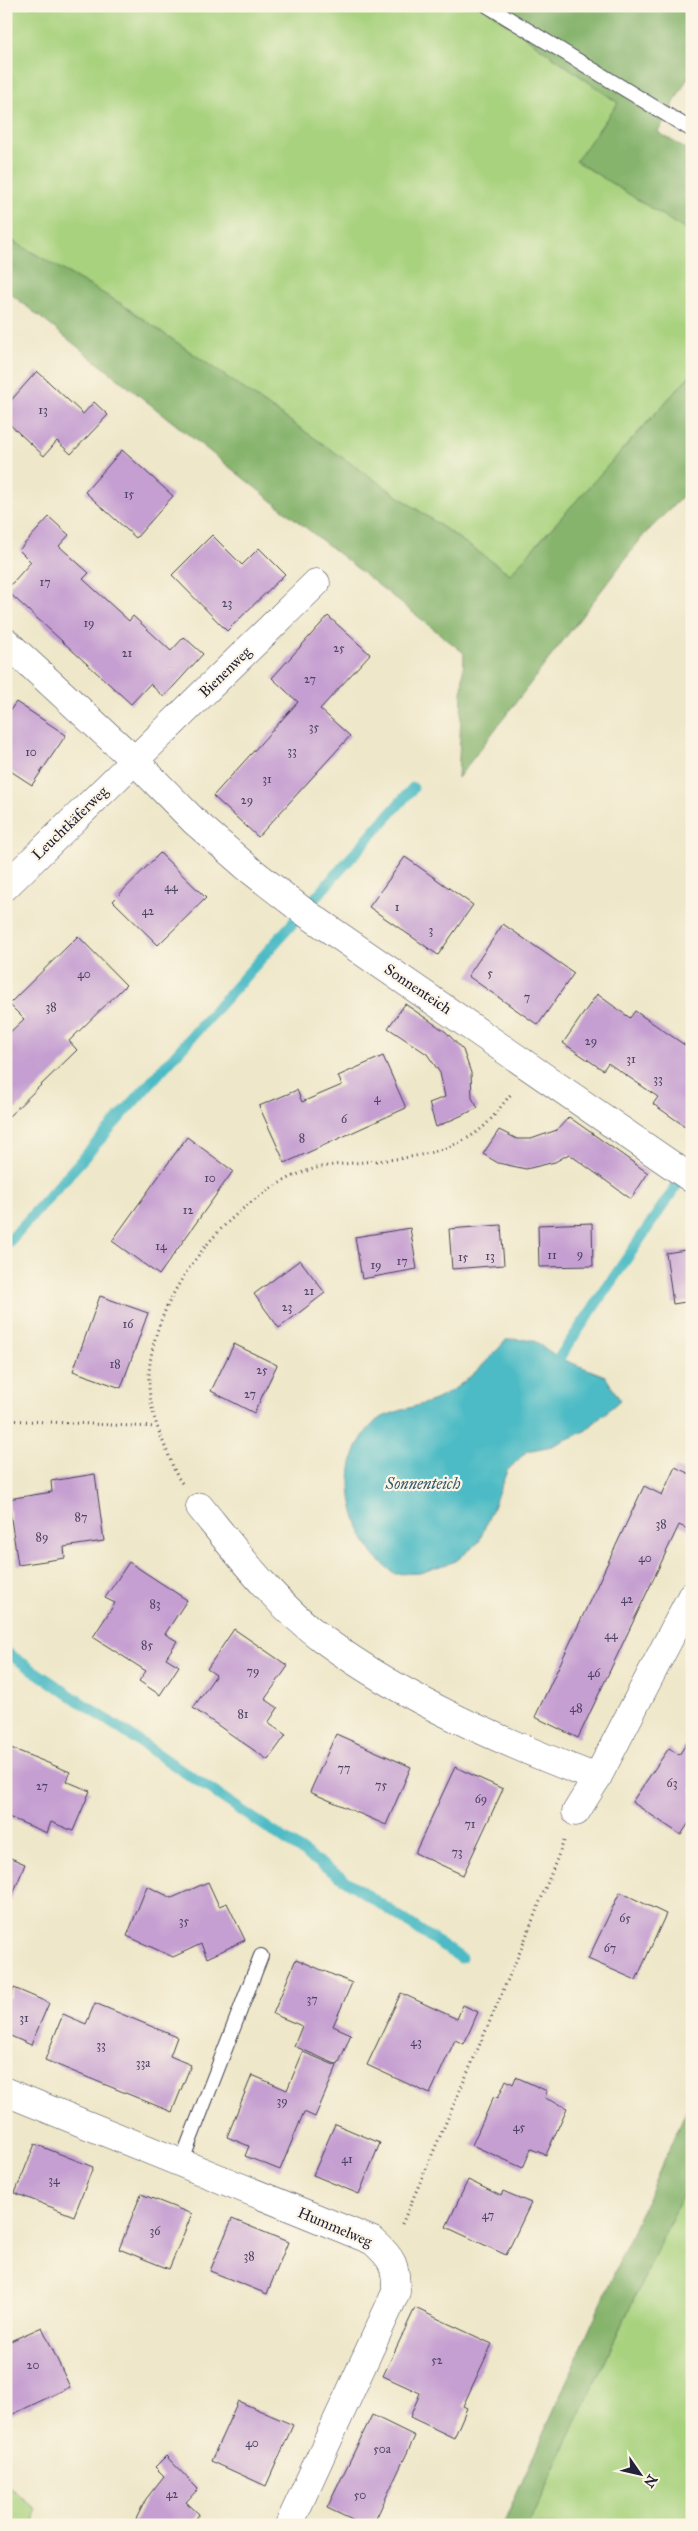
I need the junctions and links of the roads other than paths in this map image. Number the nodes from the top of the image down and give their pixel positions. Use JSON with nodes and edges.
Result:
{"nodes":[{"id":1,"x":488,"y":6,"type":"edge"},
{"id":2,"x":692,"y":130,"type":"edge"},
{"id":3,"x":316,"y":583,"type":"dead end"},
{"id":4,"x":6,"y":642,"type":"edge"},
{"id":5,"x":134,"y":760,"type":"junction"},
{"id":6,"x":6,"y":886,"type":"edge"},
{"id":7,"x":692,"y":1179,"type":"edge"},
{"id":8,"x":200,"y":1507,"type":"road end"},
{"id":9,"x":692,"y":1595,"type":"edge"},
{"id":10,"x":596,"y":1778,"type":"junction"},
{"id":11,"x":576,"y":1812,"type":"road end"},
{"id":12,"x":261,"y":1956,"type":"dead end"},
{"id":13,"x":6,"y":2092,"type":"edge"},
{"id":14,"x":181,"y":2163,"type":"junction"},
{"id":15,"x":288,"y":2525,"type":"edge"}],
"edges":[{"from":1,"to":2,"type":"lane"},
{"from":3,"to":5,"type":"street","name":"Bienenweg"},
{"from":4,"to":5,"type":"street"},
{"from":5,"to":6,"type":"street","name":"Leuchtkäferweg"},
{"from":5,"to":7,"type":"street","name":"Sonnenteich"},
{"from":8,"to":10,"type":"street"},
{"from":9,"to":10,"type":"street"},
{"from":10,"to":11,"type":"street"},
{"from":12,"to":14,"type":"lane"},
{"from":13,"to":14,"type":"street","name":"Hummelweg"},
{"from":14,"to":15,"type":"street","name":"Hummelweg"}]}
